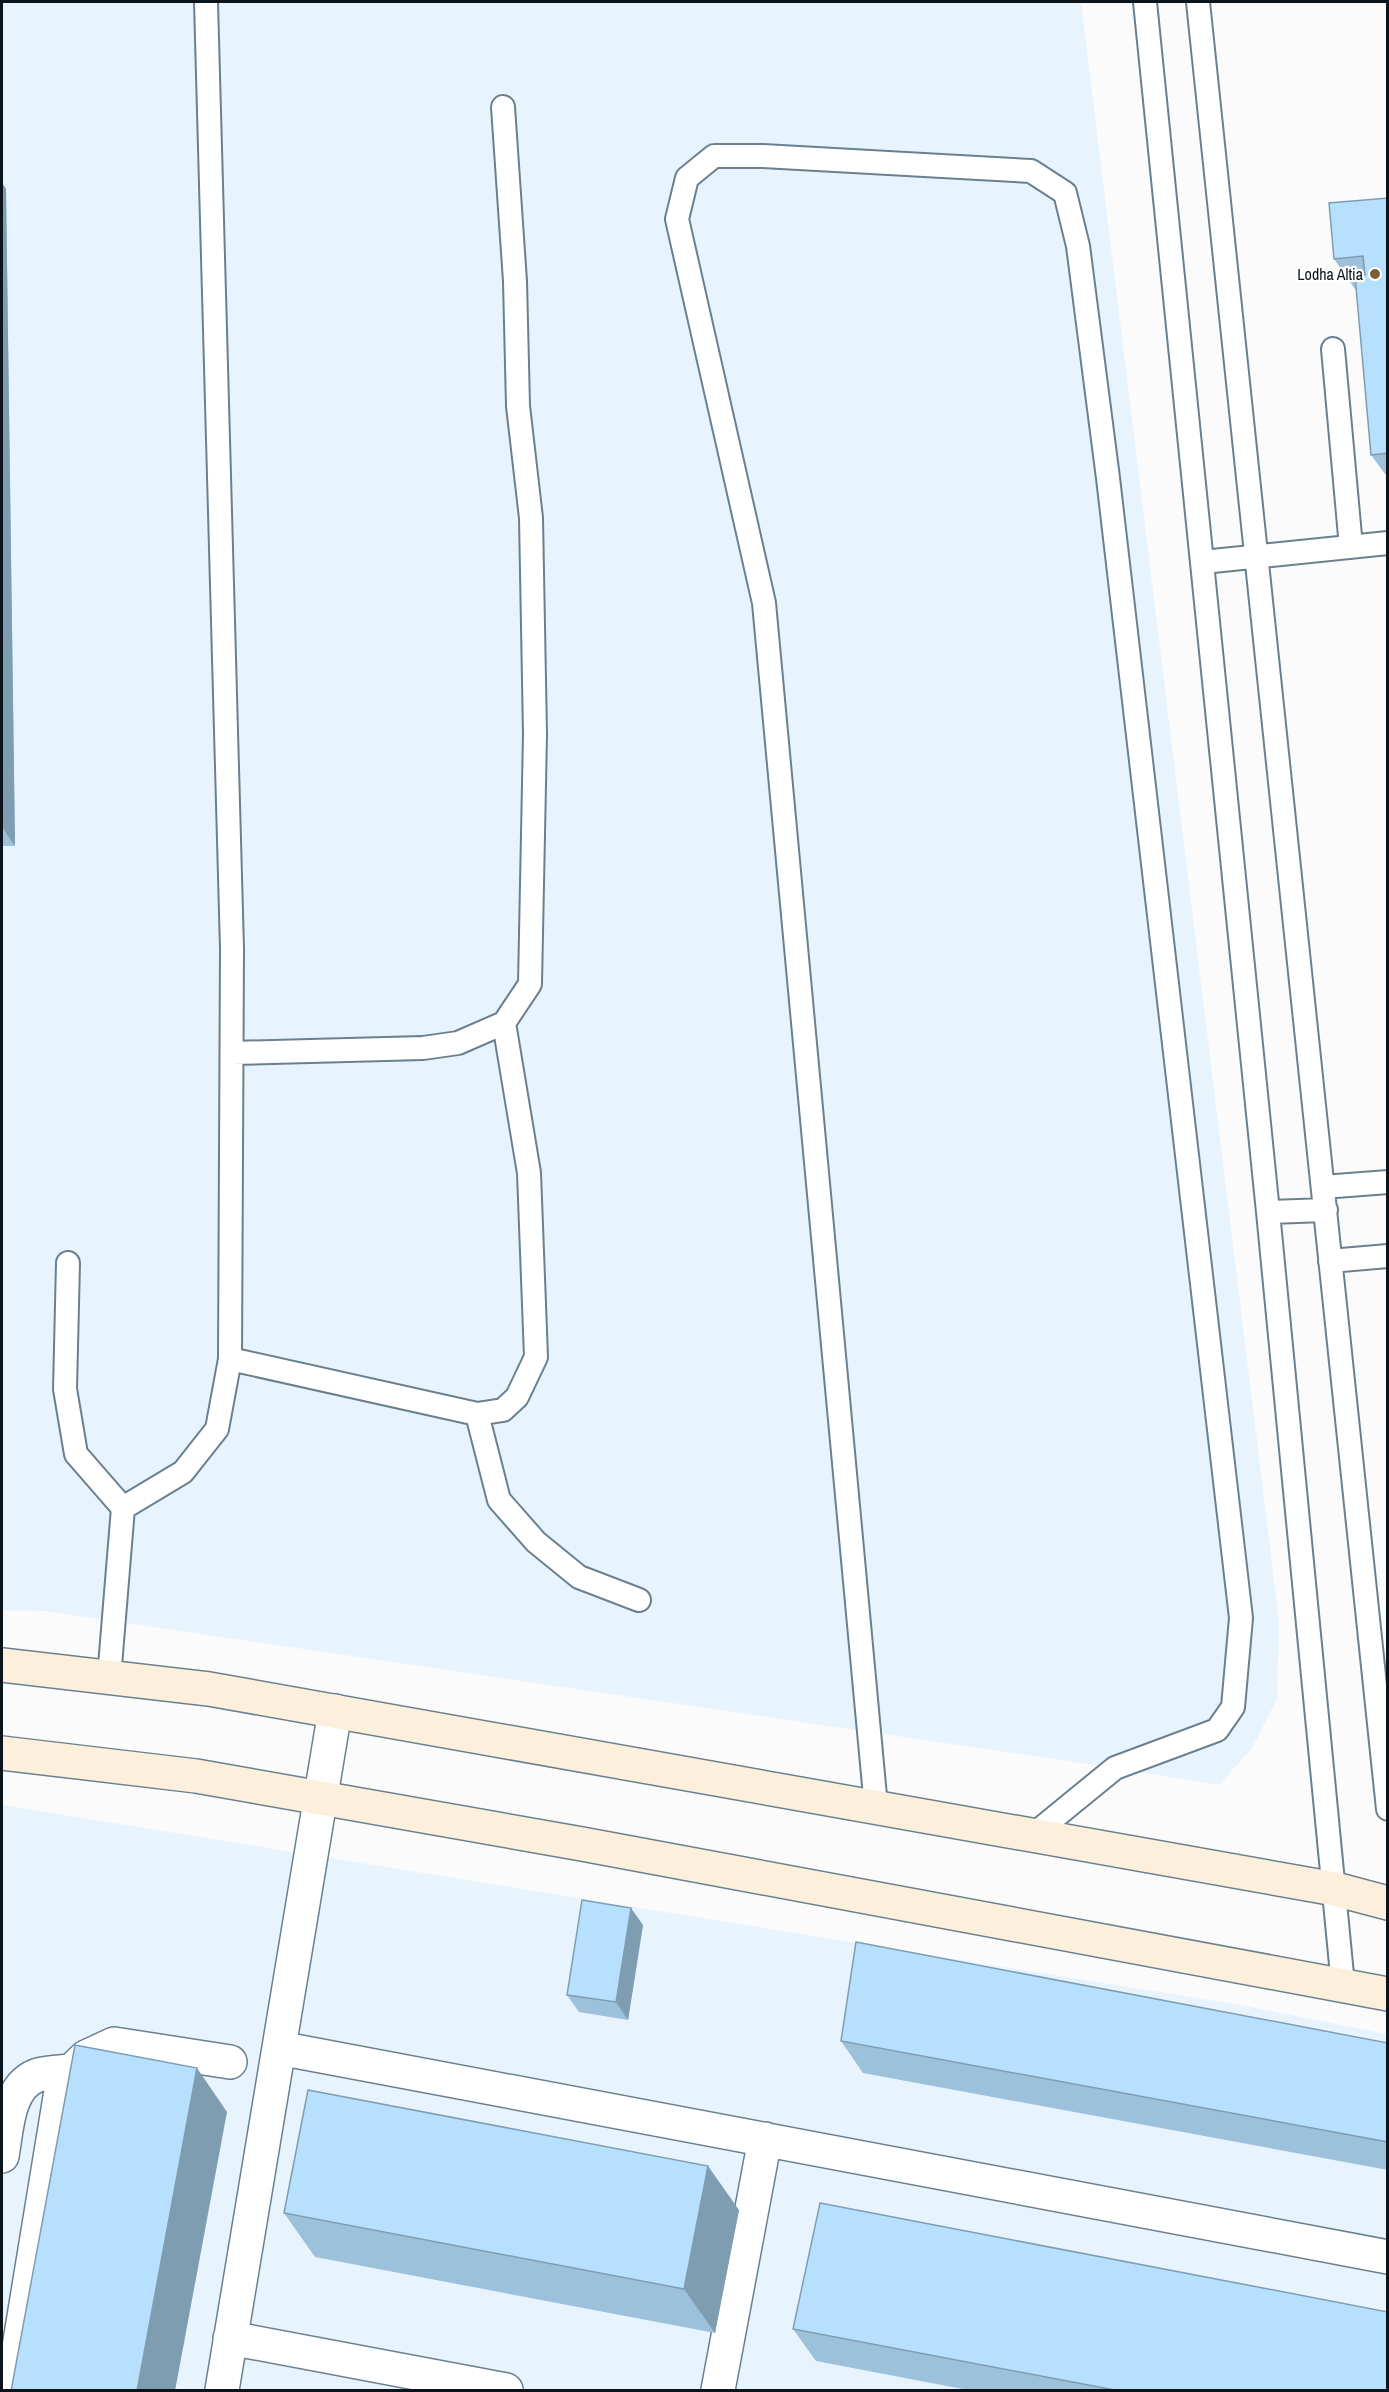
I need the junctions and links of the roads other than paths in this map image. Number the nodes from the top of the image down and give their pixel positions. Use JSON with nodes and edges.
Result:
{"nodes":[{"id":1,"x":206,"y":2,"type":"edge"},
{"id":2,"x":1145,"y":2,"type":"edge"},
{"id":3,"x":1198,"y":2,"type":"edge"},
{"id":4,"x":503,"y":106,"type":"dead end"},
{"id":5,"x":1333,"y":349,"type":"dead end"},
{"id":6,"x":1388,"y":543,"type":"edge"},
{"id":7,"x":1351,"y":547,"type":"junction"},
{"id":8,"x":1256,"y":556,"type":"junction"},
{"id":9,"x":1203,"y":562,"type":"junction"},
{"id":10,"x":504,"y":1023,"type":"junction"},
{"id":11,"x":232,"y":1053,"type":"junction"},
{"id":12,"x":1388,"y":1182,"type":"edge"},
{"id":13,"x":1323,"y":1187,"type":"junction"},
{"id":14,"x":1326,"y":1210,"type":"junction"},
{"id":15,"x":1268,"y":1212,"type":"junction"},
{"id":16,"x":1388,"y":1256,"type":"edge"},
{"id":17,"x":1330,"y":1261,"type":"junction"},
{"id":18,"x":68,"y":1263,"type":"dead end"},
{"id":19,"x":230,"y":1359,"type":"junction"},
{"id":20,"x":477,"y":1414,"type":"junction"},
{"id":21,"x":123,"y":1508,"type":"junction"},
{"id":22,"x":639,"y":1600,"type":"dead end"},
{"id":23,"x":2,"y":1665,"type":"edge"},
{"id":24,"x":109,"y":1678,"type":"junction"},
{"id":25,"x":335,"y":1712,"type":"junction"},
{"id":26,"x":2,"y":1753,"type":"edge"},
{"id":27,"x":321,"y":1798,"type":"junction"},
{"id":28,"x":876,"y":1807,"type":"junction"},
{"id":29,"x":1388,"y":1809,"type":"edge"},
{"id":30,"x":1033,"y":1835,"type":"junction"},
{"id":31,"x":1335,"y":1889,"type":"junction"},
{"id":32,"x":1388,"y":1903,"type":"edge"},
{"id":33,"x":1344,"y":1985,"type":"junction"},
{"id":34,"x":1388,"y":1994,"type":"edge"},
{"id":35,"x":279,"y":2048,"type":"junction"},
{"id":36,"x":230,"y":2062,"type":"dead end"},
{"id":37,"x":71,"y":2071,"type":"junction"},
{"id":38,"x":765,"y":2139,"type":"junction"},
{"id":39,"x":2,"y":2156,"type":"edge"},
{"id":40,"x":1388,"y":2257,"type":"edge"},
{"id":41,"x":230,"y":2338,"type":"junction"},
{"id":42,"x":12,"y":2391,"type":"edge"},
{"id":43,"x":222,"y":2391,"type":"edge"},
{"id":44,"x":506,"y":2391,"type":"edge"},
{"id":45,"x":718,"y":2391,"type":"edge"}],
"edges":[{"from":1,"to":11,"type":"lane"},
{"from":2,"to":9,"type":"lane"},
{"from":3,"to":8,"type":"lane"},
{"from":4,"to":10,"type":"lane"},
{"from":5,"to":7,"type":"lane"},
{"from":6,"to":7,"type":"lane"},
{"from":7,"to":8,"type":"lane"},
{"from":8,"to":9,"type":"lane"},
{"from":8,"to":13,"type":"lane"},
{"from":9,"to":15,"type":"lane"},
{"from":10,"to":11,"type":"lane"},
{"from":10,"to":20,"type":"lane"},
{"from":11,"to":19,"type":"lane"},
{"from":12,"to":13,"type":"lane"},
{"from":13,"to":14,"type":"lane"},
{"from":14,"to":15,"type":"lane"},
{"from":14,"to":17,"type":"lane"},
{"from":15,"to":31,"type":"lane"},
{"from":16,"to":17,"type":"lane"},
{"from":17,"to":29,"type":"lane"},
{"from":18,"to":21,"type":"lane"},
{"from":19,"to":20,"type":"lane"},
{"from":19,"to":21,"type":"lane"},
{"from":20,"to":22,"type":"lane"},
{"from":21,"to":24,"type":"lane"},
{"from":23,"to":24,"type":"main road"},
{"from":24,"to":25,"type":"main road"},
{"from":25,"to":27,"type":"street"},
{"from":25,"to":28,"type":"main road"},
{"from":26,"to":27,"type":"main road"},
{"from":27,"to":33,"type":"main road"},
{"from":27,"to":35,"type":"street"},
{"from":28,"to":30,"type":"main road"},
{"from":28,"to":30,"type":"lane"},
{"from":30,"to":31,"type":"main road"},
{"from":31,"to":32,"type":"main road"},
{"from":31,"to":33,"type":"lane"},
{"from":33,"to":34,"type":"main road"},
{"from":35,"to":38,"type":"street"},
{"from":35,"to":41,"type":"street"},
{"from":36,"to":37,"type":"street"},
{"from":37,"to":39,"type":"street"},
{"from":37,"to":42,"type":"street"},
{"from":38,"to":40,"type":"street"},
{"from":38,"to":45,"type":"street"},
{"from":41,"to":43,"type":"street"},
{"from":41,"to":44,"type":"street"}]}
